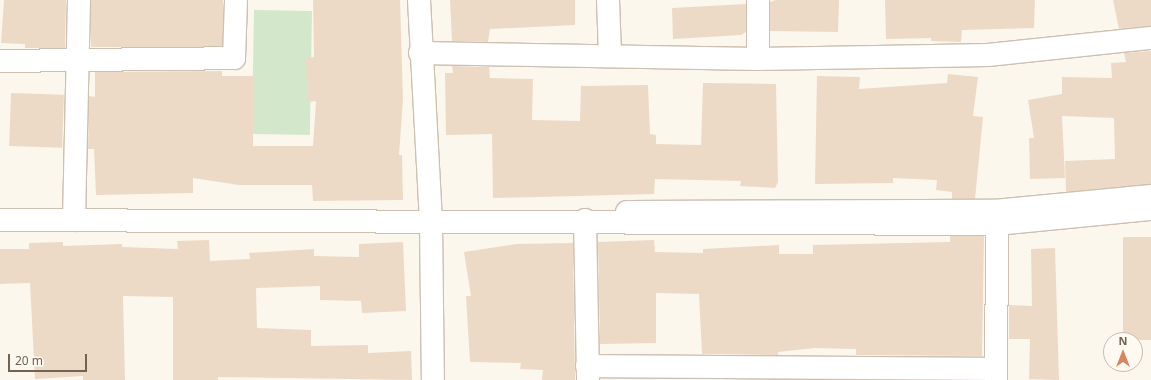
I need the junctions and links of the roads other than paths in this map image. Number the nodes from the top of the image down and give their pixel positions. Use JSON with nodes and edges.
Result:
{"nodes":[{"id":1,"x":79,"y":0,"type":"edge"},
{"id":2,"x":236,"y":0,"type":"edge"},
{"id":3,"x":419,"y":0,"type":"edge"},
{"id":4,"x":608,"y":0,"type":"edge"},
{"id":5,"x":758,"y":0,"type":"edge"},
{"id":6,"x":1151,"y":38,"type":"edge"},
{"id":7,"x":420,"y":53,"type":"junction"},
{"id":8,"x":610,"y":54,"type":"junction"},
{"id":9,"x":758,"y":58,"type":"junction"},
{"id":10,"x":78,"y":59,"type":"junction"},
{"id":11,"x":0,"y":61,"type":"edge"},
{"id":12,"x":1151,"y":196,"type":"edge"},
{"id":13,"x":1151,"y":209,"type":"edge"},
{"id":14,"x":0,"y":211,"type":"edge"},
{"id":15,"x":74,"y":216,"type":"junction"},
{"id":16,"x":430,"y":218,"type":"junction"},
{"id":17,"x":0,"y":220,"type":"edge"},
{"id":18,"x":585,"y":220,"type":"junction"},
{"id":19,"x":997,"y":224,"type":"junction"},
{"id":20,"x":588,"y":373,"type":"edge"},
{"id":21,"x":996,"y":374,"type":"edge"},
{"id":22,"x":433,"y":380,"type":"edge"}],
"edges":[{"from":1,"to":10,"type":"street"},
{"from":2,"to":10,"type":"street"},
{"from":3,"to":7,"type":"street"},
{"from":4,"to":8,"type":"street"},
{"from":5,"to":9,"type":"street"},
{"from":6,"to":9,"type":"street"},
{"from":7,"to":8,"type":"street"},
{"from":7,"to":16,"type":"street"},
{"from":8,"to":9,"type":"street"},
{"from":10,"to":11,"type":"street"},
{"from":10,"to":15,"type":"street"},
{"from":12,"to":16,"type":"street"},
{"from":13,"to":19,"type":"street"},
{"from":14,"to":15,"type":"street"},
{"from":15,"to":16,"type":"street"},
{"from":15,"to":17,"type":"street"},
{"from":16,"to":18,"type":"street"},
{"from":16,"to":22,"type":"street"},
{"from":18,"to":19,"type":"street"},
{"from":18,"to":20,"type":"street"},
{"from":19,"to":21,"type":"street"},
{"from":20,"to":21,"type":"street"}]}
